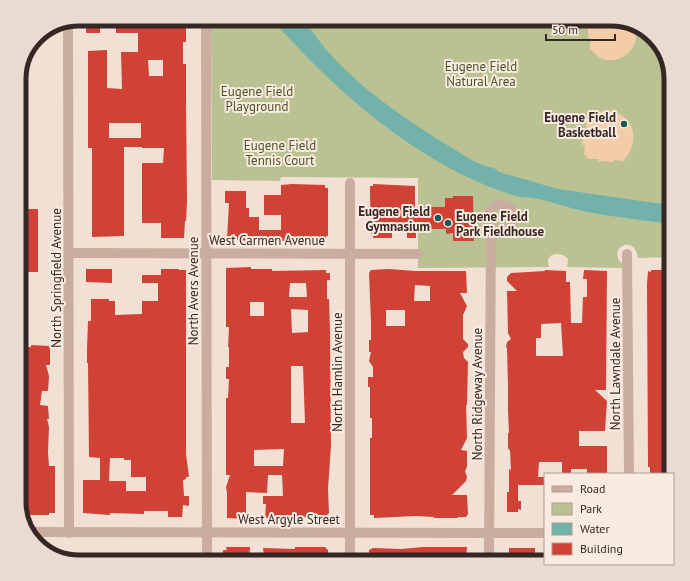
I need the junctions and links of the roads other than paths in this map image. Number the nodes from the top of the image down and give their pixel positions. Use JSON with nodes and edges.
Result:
{"nodes":[{"id":1,"x":206,"y":26,"type":"edge"},
{"id":2,"x":68,"y":27,"type":"edge"},
{"id":3,"x":350,"y":183,"type":"dead end"},
{"id":4,"x":491,"y":227,"type":"dead end"},
{"id":5,"x":69,"y":253,"type":"junction"},
{"id":6,"x":206,"y":253,"type":"junction"},
{"id":7,"x":350,"y":254,"type":"junction"},
{"id":8,"x":418,"y":254,"type":"dead end"},
{"id":9,"x":627,"y":254,"type":"dead end"},
{"id":10,"x":629,"y":473,"type":"edge"},
{"id":11,"x":36,"y":532,"type":"edge"},
{"id":12,"x":206,"y":532,"type":"junction"},
{"id":13,"x":350,"y":532,"type":"junction"},
{"id":14,"x":69,"y":533,"type":"junction"},
{"id":15,"x":489,"y":533,"type":"junction"},
{"id":16,"x":544,"y":533,"type":"edge"},
{"id":17,"x":206,"y":555,"type":"edge"},
{"id":18,"x":350,"y":555,"type":"edge"},
{"id":19,"x":489,"y":555,"type":"edge"}],
"edges":[{"from":1,"to":6,"type":"street","name":"North Avers Avenue"},
{"from":2,"to":5,"type":"street","name":"North Springfield Avenue"},
{"from":3,"to":7,"type":"street","name":"North Hamlin Avenue"},
{"from":4,"to":15,"type":"street","name":"North Ridgeway Avenue"},
{"from":5,"to":6,"type":"street","name":"West Carmen Avenue"},
{"from":5,"to":14,"type":"street","name":"North Springfield Avenue"},
{"from":6,"to":7,"type":"street","name":"West Carmen Avenue"},
{"from":6,"to":12,"type":"street","name":"North Avers Avenue"},
{"from":7,"to":8,"type":"street","name":"West Carmen Avenue"},
{"from":7,"to":13,"type":"street","name":"North Hamlin Avenue"},
{"from":9,"to":10,"type":"street","name":"North Lawndale Avenue"},
{"from":11,"to":14,"type":"street","name":"West Argyle Street"},
{"from":12,"to":13,"type":"street","name":"West Argyle Street"},
{"from":12,"to":14,"type":"street","name":"West Argyle Street"},
{"from":12,"to":17,"type":"street","name":"North Avers Avenue"},
{"from":13,"to":15,"type":"street","name":"West Argyle Street"},
{"from":13,"to":18,"type":"street","name":"North Hamlin Avenue"},
{"from":15,"to":16,"type":"street","name":"West Argyle Street"},
{"from":15,"to":19,"type":"street","name":"North Ridgeway Avenue"}]}
